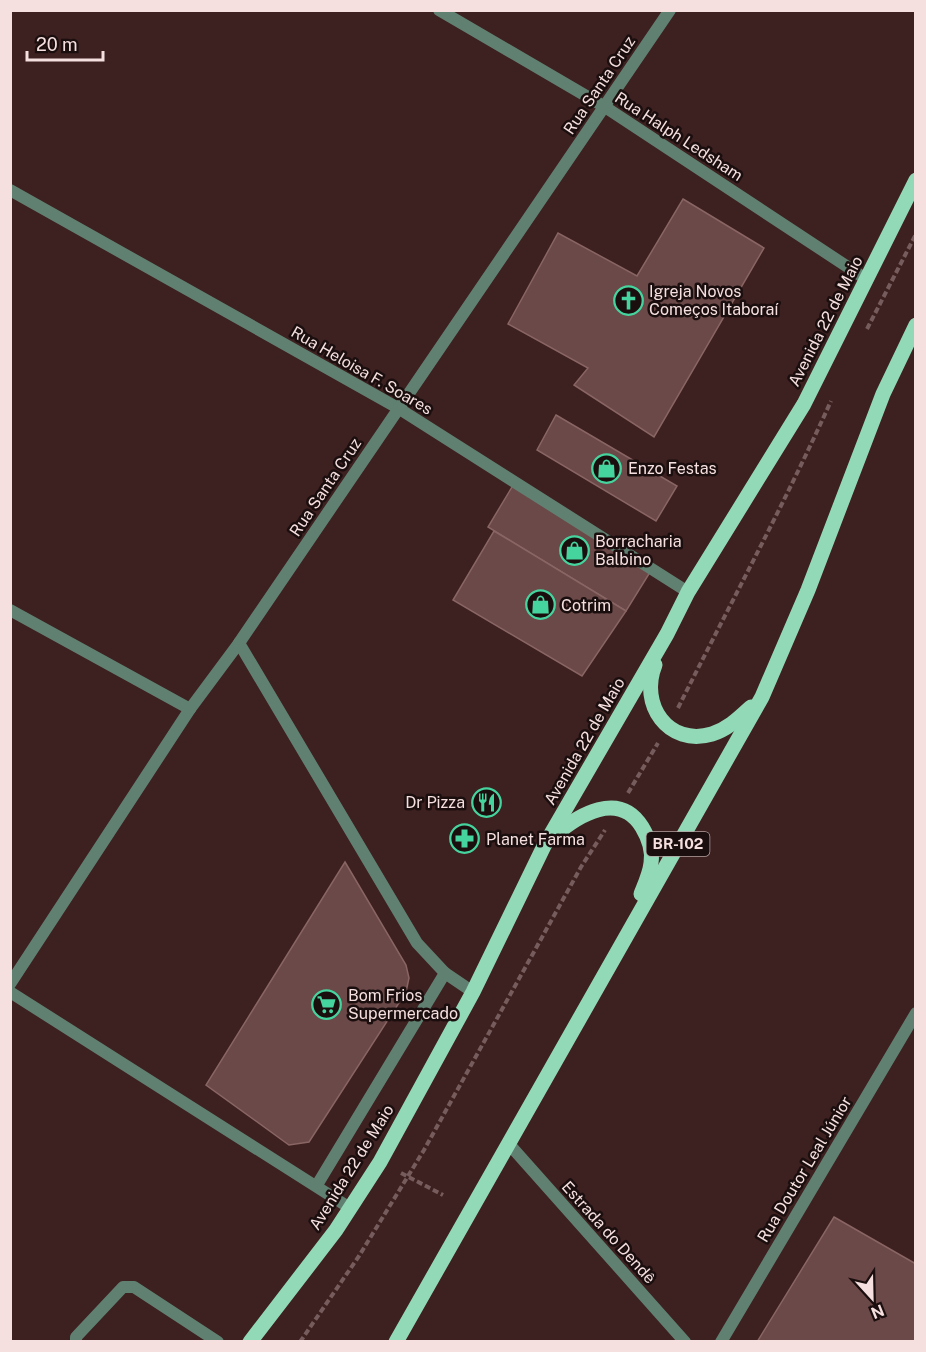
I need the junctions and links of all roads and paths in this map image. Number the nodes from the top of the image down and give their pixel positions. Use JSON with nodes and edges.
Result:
{"nodes":[{"id":1,"x":438,"y":10,"type":"edge"},
{"id":2,"x":670,"y":10,"type":"edge"},
{"id":3,"x":605,"y":107,"type":"junction"},
{"id":4,"x":915,"y":180,"type":"edge"},
{"id":5,"x":10,"y":190,"type":"edge"},
{"id":6,"x":866,"y":279,"type":"junction"},
{"id":7,"x":915,"y":325,"type":"edge"},
{"id":8,"x":398,"y":408,"type":"junction"},
{"id":9,"x":688,"y":592,"type":"junction"},
{"id":10,"x":10,"y":610,"type":"edge"},
{"id":11,"x":667,"y":634,"type":"junction"},
{"id":12,"x":239,"y":643,"type":"junction"},
{"id":13,"x":762,"y":697,"type":"junction"},
{"id":14,"x":190,"y":709,"type":"junction"},
{"id":15,"x":544,"y":846,"type":"junction"},
{"id":16,"x":630,"y":928,"type":"junction"},
{"id":17,"x":445,"y":973,"type":"junction"},
{"id":18,"x":10,"y":984,"type":"edge"},
{"id":19,"x":10,"y":992,"type":"edge"},
{"id":20,"x":473,"y":992,"type":"junction"},
{"id":21,"x":915,"y":1013,"type":"edge"},
{"id":22,"x":509,"y":1144,"type":"junction"},
{"id":23,"x":401,"y":1173,"type":"dead end"},
{"id":24,"x":317,"y":1185,"type":"junction"},
{"id":25,"x":443,"y":1195,"type":"dead end"},
{"id":26,"x":350,"y":1208,"type":"junction"},
{"id":27,"x":76,"y":1341,"type":"edge"},
{"id":28,"x":218,"y":1341,"type":"edge"},
{"id":29,"x":250,"y":1341,"type":"edge"},
{"id":30,"x":396,"y":1341,"type":"edge"},
{"id":31,"x":686,"y":1341,"type":"edge"},
{"id":32,"x":721,"y":1341,"type":"edge"}],
"edges":[{"from":1,"to":3,"type":"street","name":"Rua Halph Ledsham"},
{"from":2,"to":3,"type":"street","name":"Rua Santa Cruz"},
{"from":3,"to":6,"type":"street","name":"Rua Halph Ledsham"},
{"from":3,"to":8,"type":"street","name":"Rua Santa Cruz"},
{"from":4,"to":6,"type":"main road","name":"Avenida 22 de Maio"},
{"from":5,"to":8,"type":"street","name":"Rua Heloisa F. Soares"},
{"from":6,"to":9,"type":"main road","name":"Avenida 22 de Maio"},
{"from":7,"to":13,"type":"main road","number":"BR-102"},
{"from":8,"to":9,"type":"street","name":"Rua Heloisa F. Soares"},
{"from":8,"to":12,"type":"street","name":"Rua Santa Cruz"},
{"from":9,"to":11,"type":"main road","name":"Avenida 22 de Maio"},
{"from":10,"to":14,"type":"street"},
{"from":11,"to":13,"type":"main road"},
{"from":11,"to":15,"type":"main road","name":"Avenida 22 de Maio"},
{"from":12,"to":14,"type":"street","name":"Rua Santa Cruz"},
{"from":12,"to":17,"type":"street"},
{"from":13,"to":16,"type":"main road","number":"BR-102"},
{"from":14,"to":18,"type":"street","name":"Rua Santa Cruz"},
{"from":15,"to":16,"type":"main road"},
{"from":15,"to":20,"type":"main road","name":"Avenida 22 de Maio"},
{"from":16,"to":22,"type":"main road","number":"BR-102"},
{"from":17,"to":20,"type":"street"},
{"from":17,"to":24,"type":"street"},
{"from":19,"to":24,"type":"street"},
{"from":20,"to":26,"type":"main road","name":"Avenida 22 de Maio"},
{"from":21,"to":32,"type":"street","name":"Rua Doutor Leal Júnior"},
{"from":22,"to":30,"type":"main road","number":"BR-102"},
{"from":22,"to":31,"type":"street","name":"Estrada do Dendê"},
{"from":23,"to":25,"type":"path"},
{"from":24,"to":26,"type":"street"},
{"from":26,"to":29,"type":"main road","name":"Avenida 22 de Maio"},
{"from":27,"to":28,"type":"street"}]}
